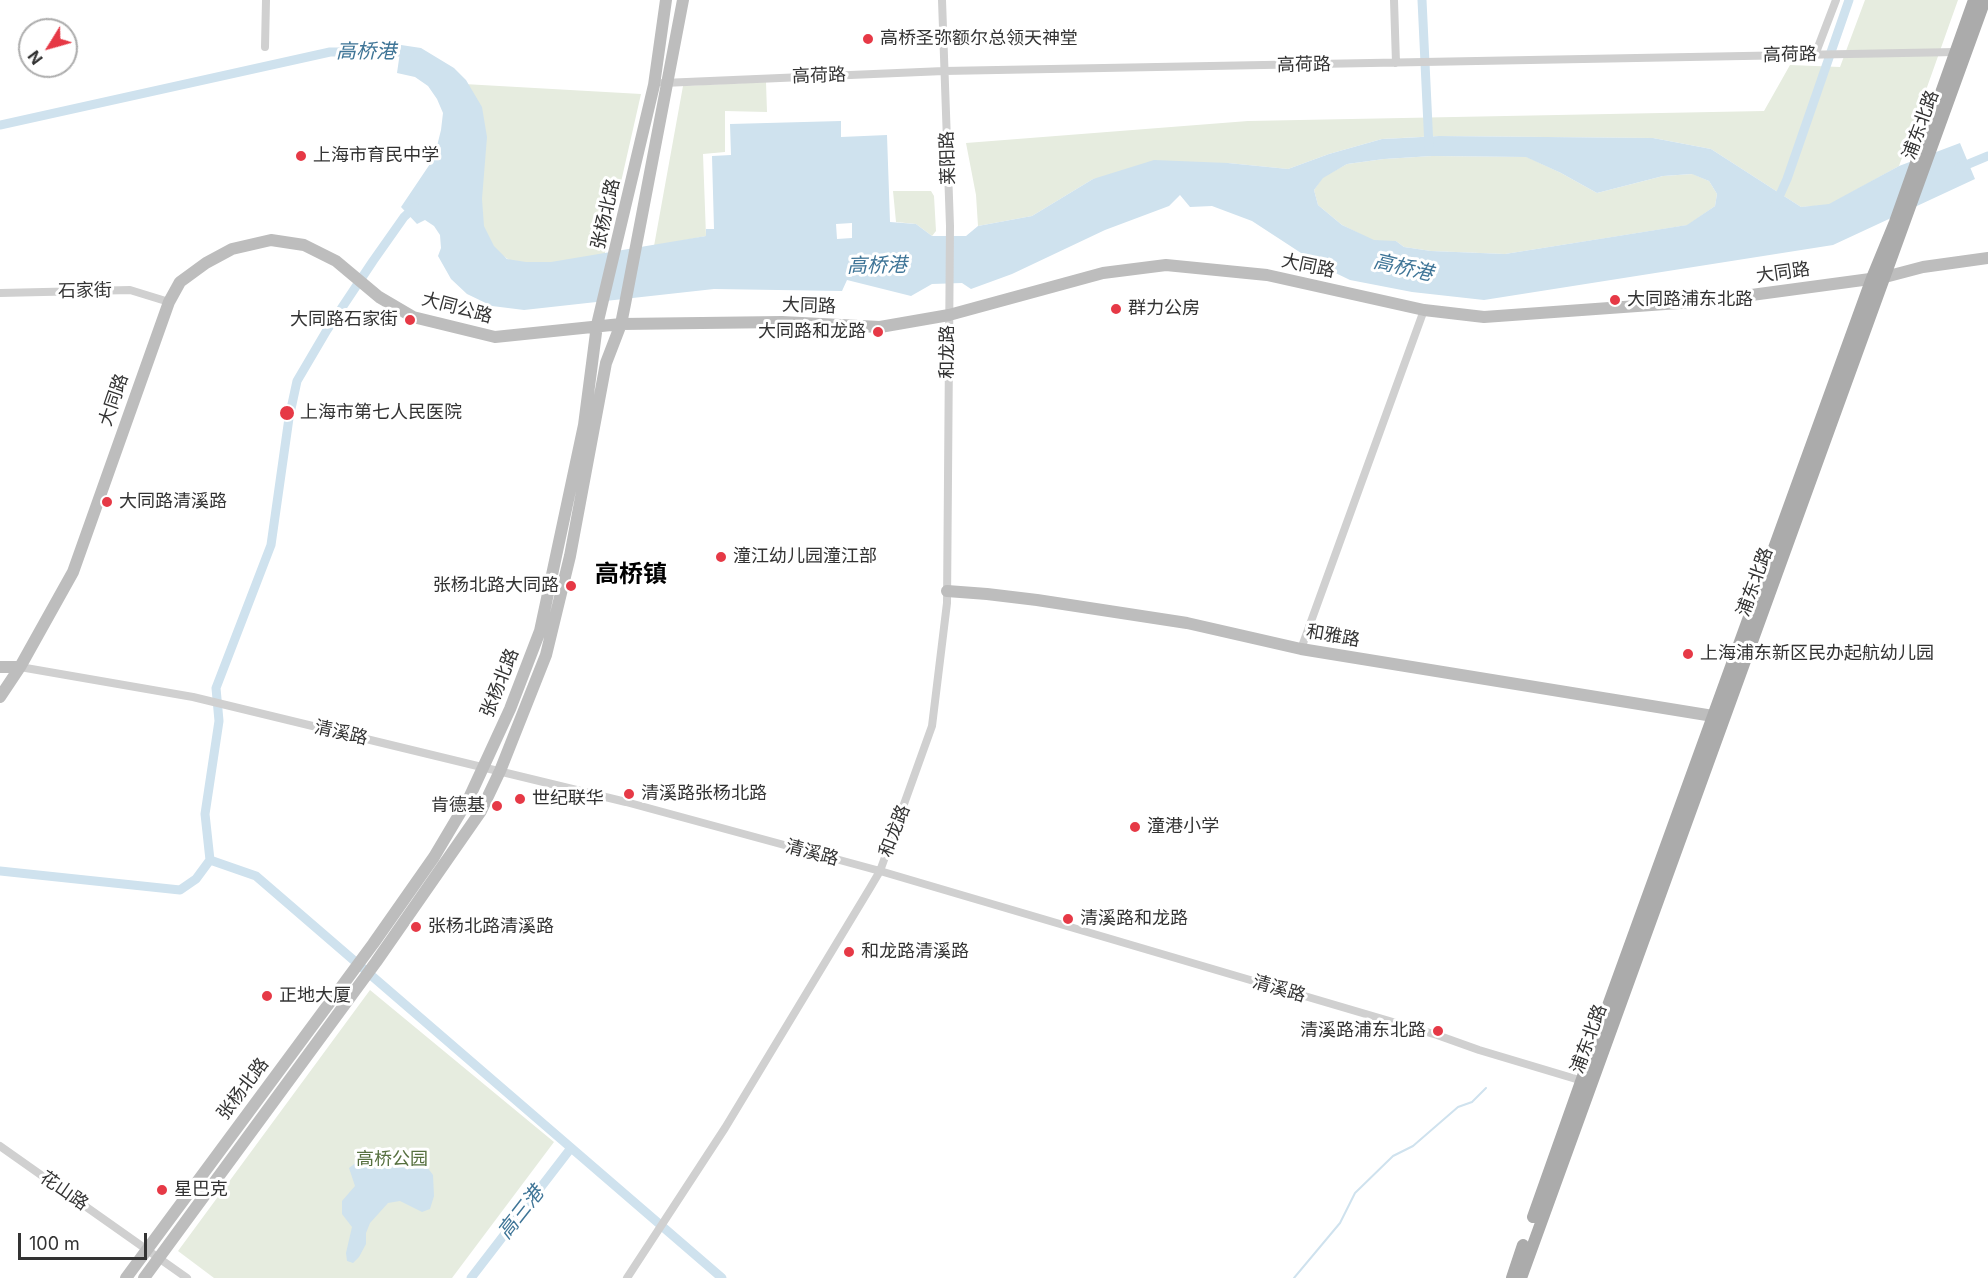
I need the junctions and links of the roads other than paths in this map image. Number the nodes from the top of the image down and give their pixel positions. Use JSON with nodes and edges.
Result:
{"nodes":[{"id":1,"x":266,"y":0,"type":"edge"},
{"id":2,"x":666,"y":0,"type":"edge"},
{"id":3,"x":683,"y":0,"type":"edge"},
{"id":4,"x":942,"y":0,"type":"edge"},
{"id":5,"x":1394,"y":0,"type":"edge"},
{"id":6,"x":1836,"y":0,"type":"edge"},
{"id":7,"x":1974,"y":0,"type":"edge"},
{"id":8,"x":1985,"y":0,"type":"edge"},
{"id":9,"x":265,"y":47,"type":"dead end"},
{"id":10,"x":1956,"y":52,"type":"junction"},
{"id":11,"x":1820,"y":55,"type":"junction"},
{"id":12,"x":1396,"y":63,"type":"junction"},
{"id":13,"x":944,"y":71,"type":"junction"},
{"id":14,"x":668,"y":82,"type":"junction"},
{"id":15,"x":654,"y":85,"type":"junction"},
{"id":16,"x":1988,"y":258,"type":"edge"},
{"id":17,"x":336,"y":261,"type":"joint"},
{"id":18,"x":1878,"y":278,"type":"junction"},
{"id":19,"x":0,"y":293,"type":"edge"},
{"id":20,"x":169,"y":302,"type":"junction"},
{"id":21,"x":949,"y":309,"type":"junction"},
{"id":22,"x":1424,"y":310,"type":"junction"},
{"id":23,"x":621,"y":324,"type":"junction"},
{"id":24,"x":597,"y":326,"type":"junction"},
{"id":25,"x":948,"y":591,"type":"junction"},
{"id":26,"x":1301,"y":649,"type":"junction"},
{"id":27,"x":0,"y":667,"type":"edge"},
{"id":28,"x":20,"y":667,"type":"junction"},
{"id":29,"x":0,"y":698,"type":"edge"},
{"id":30,"x":1713,"y":717,"type":"junction"},
{"id":31,"x":483,"y":766,"type":"junction"},
{"id":32,"x":500,"y":771,"type":"junction"},
{"id":33,"x":880,"y":871,"type":"junction"},
{"id":34,"x":1587,"y":1083,"type":"junction"},
{"id":35,"x":0,"y":1146,"type":"edge"},
{"id":36,"x":147,"y":1248,"type":"junction"},
{"id":37,"x":159,"y":1258,"type":"junction"},
{"id":38,"x":126,"y":1278,"type":"edge"},
{"id":39,"x":144,"y":1278,"type":"edge"},
{"id":40,"x":187,"y":1278,"type":"edge"},
{"id":41,"x":627,"y":1278,"type":"edge"},
{"id":42,"x":1512,"y":1278,"type":"edge"},
{"id":43,"x":1521,"y":1278,"type":"edge"}],
"edges":[{"from":1,"to":9,"type":"street"},
{"from":2,"to":15,"type":"street","name":"张杨北路"},
{"from":3,"to":14,"type":"street","name":"张杨北路"},
{"from":4,"to":13,"type":"street","name":"莱阳路"},
{"from":5,"to":12,"type":"street"},
{"from":6,"to":11,"type":"street"},
{"from":7,"to":10,"type":"main road","name":"浦东北路"},
{"from":8,"to":18,"type":"main road","name":"浦东北路"},
{"from":10,"to":11,"type":"street","name":"高荷路"},
{"from":10,"to":18,"type":"main road","name":"浦东北路"},
{"from":11,"to":12,"type":"street","name":"高荷路"},
{"from":12,"to":13,"type":"street","name":"高荷路"},
{"from":13,"to":14,"type":"street","name":"高荷路"},
{"from":13,"to":21,"type":"street","name":"莱阳路"},
{"from":14,"to":15,"type":"street","name":"高荷路"},
{"from":14,"to":23,"type":"street","name":"张杨北路"},
{"from":15,"to":24,"type":"street","name":"张杨北路"},
{"from":16,"to":18,"type":"street","name":"大同路"},
{"from":17,"to":20,"type":"street","name":"大同路"},
{"from":17,"to":24,"type":"street","name":"大同公路"},
{"from":18,"to":22,"type":"street","name":"大同路"},
{"from":18,"to":30,"type":"main road","name":"浦东北路"},
{"from":18,"to":34,"type":"main road","name":"浦东北路"},
{"from":19,"to":20,"type":"street","name":"石家街"},
{"from":20,"to":28,"type":"street","name":"大同路"},
{"from":21,"to":22,"type":"street","name":"大同路"},
{"from":21,"to":23,"type":"street","name":"大同路"},
{"from":21,"to":25,"type":"street","name":"和龙路"},
{"from":22,"to":26,"type":"street"},
{"from":23,"to":24,"type":"street","name":"大同公路"},
{"from":23,"to":32,"type":"street","name":"张杨北路"},
{"from":24,"to":31,"type":"street","name":"张杨北路"},
{"from":25,"to":26,"type":"street","name":"和雅路"},
{"from":25,"to":33,"type":"street","name":"和龙路"},
{"from":26,"to":30,"type":"street","name":"和雅路"},
{"from":27,"to":28,"type":"street"},
{"from":28,"to":29,"type":"street","name":"大同路"},
{"from":28,"to":31,"type":"street","name":"清溪路"},
{"from":30,"to":34,"type":"main road","name":"浦东北路"},
{"from":31,"to":32,"type":"street","name":"清溪路"},
{"from":31,"to":36,"type":"street","name":"张杨北路"},
{"from":32,"to":33,"type":"street","name":"清溪路"},
{"from":32,"to":37,"type":"street","name":"张杨北路"},
{"from":33,"to":34,"type":"street","name":"清溪路"},
{"from":33,"to":41,"type":"street","name":"和龙路"},
{"from":34,"to":42,"type":"main road","name":"浦东北路"},
{"from":34,"to":43,"type":"main road","name":"浦东北路"},
{"from":35,"to":36,"type":"street","name":"花山路"},
{"from":36,"to":37,"type":"street","name":"花山路"},
{"from":36,"to":38,"type":"street","name":"张杨北路"},
{"from":37,"to":39,"type":"street","name":"张杨北路"},
{"from":37,"to":40,"type":"street","name":"花山路"}]}
